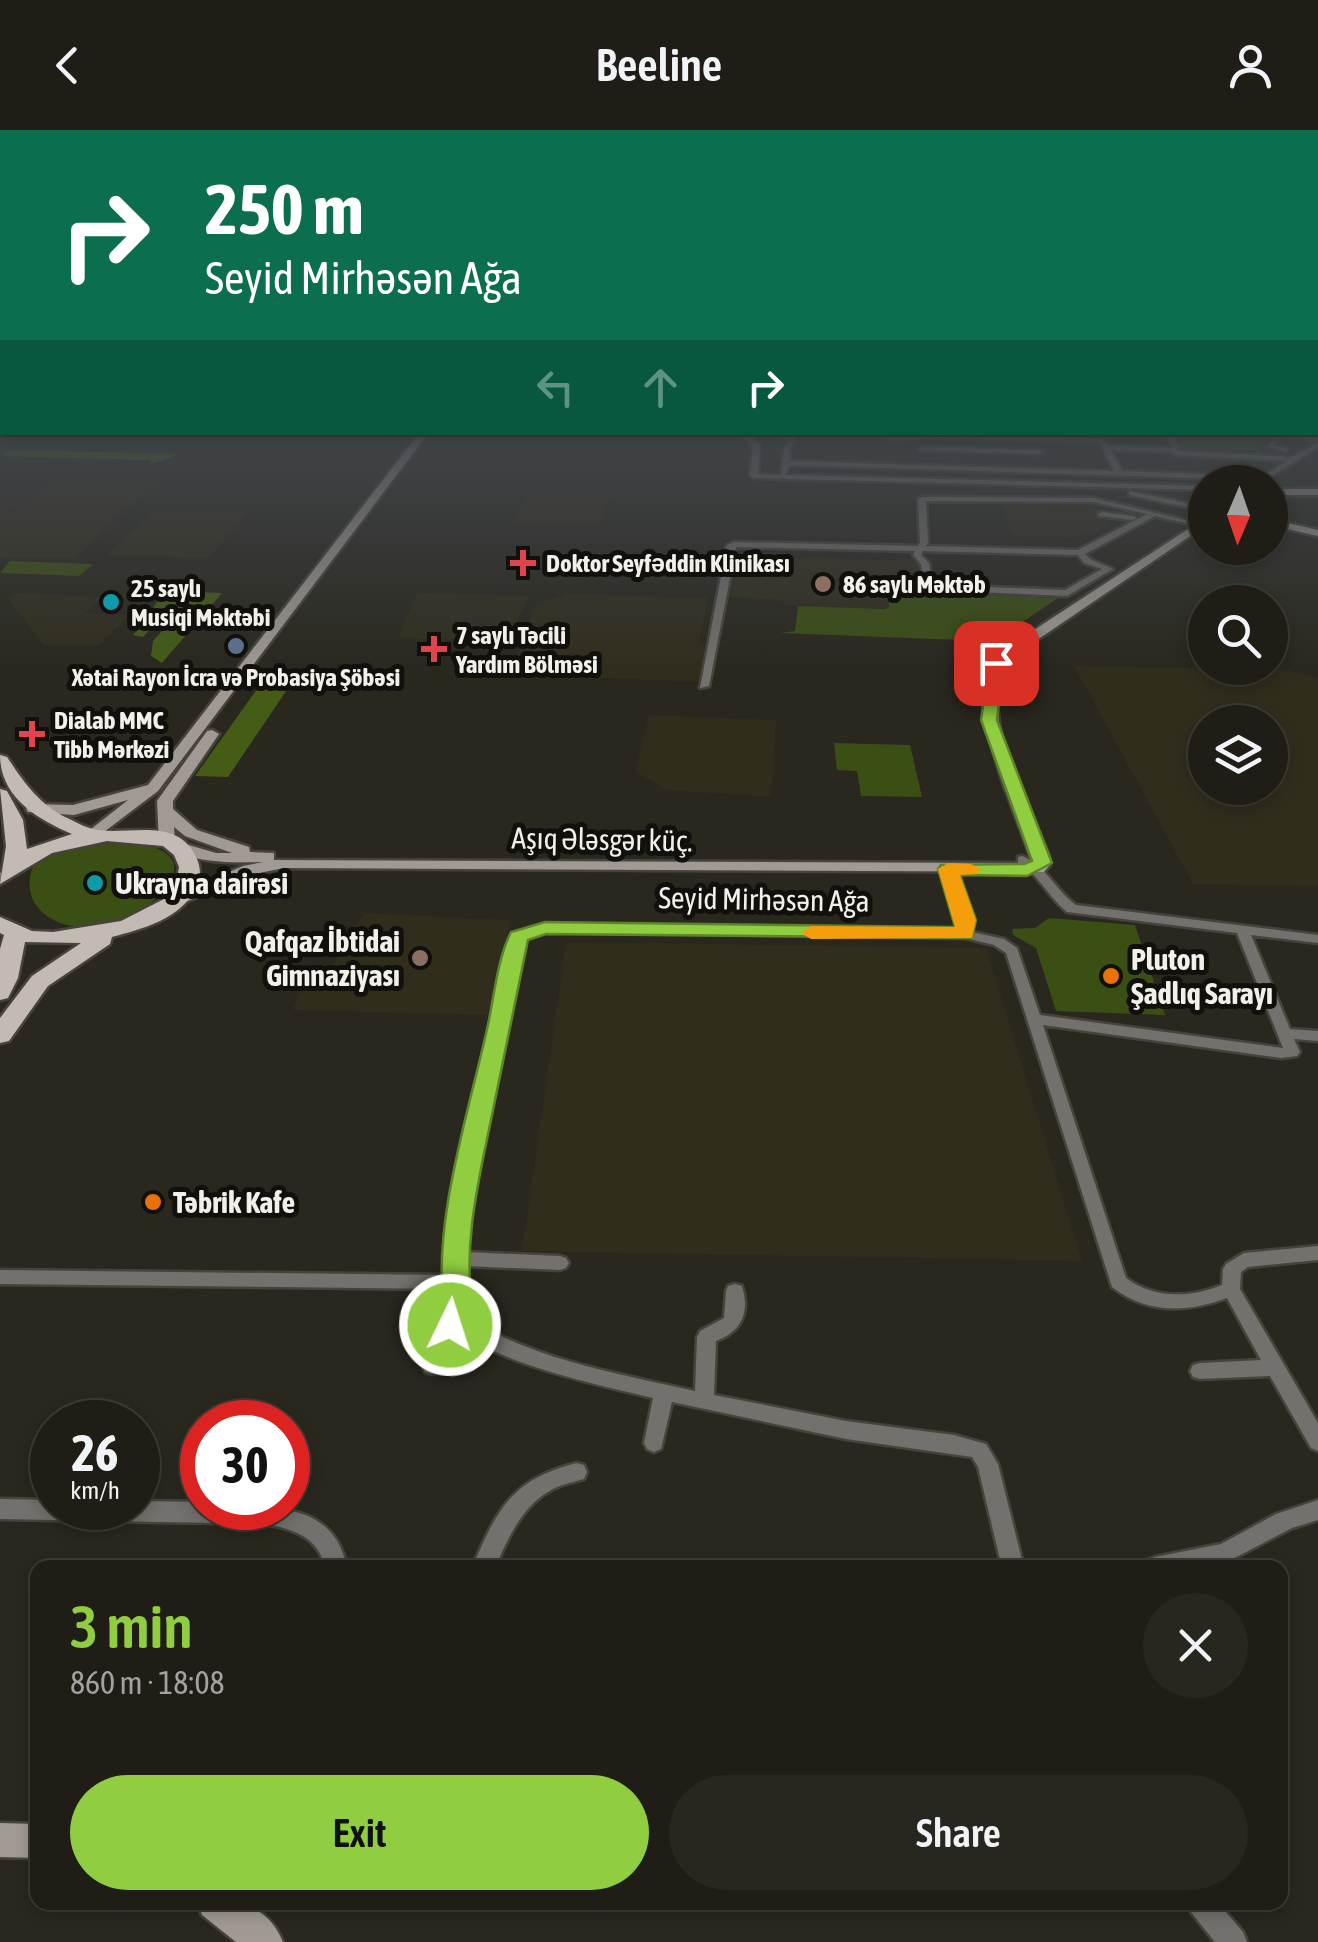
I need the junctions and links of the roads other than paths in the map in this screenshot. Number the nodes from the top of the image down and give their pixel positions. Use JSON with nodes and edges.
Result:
{"nodes":[{"id":1,"x":377,"y":505,"type":"edge"},
{"id":2,"x":918,"y":505,"type":"edge"},
{"id":3,"x":1113,"y":505,"type":"edge"},
{"id":4,"x":1102,"y":514,"type":"dead end"},
{"id":5,"x":1153,"y":514,"type":"junction"},
{"id":6,"x":1188,"y":518,"type":"edge"},
{"id":7,"x":1142,"y":520,"type":"junction"},
{"id":8,"x":1288,"y":526,"type":"edge"},
{"id":9,"x":1188,"y":529,"type":"edge"},
{"id":10,"x":1318,"y":533,"type":"edge"},
{"id":11,"x":920,"y":549,"type":"junction"},
{"id":12,"x":1080,"y":553,"type":"junction"},
{"id":13,"x":1108,"y":578,"type":"junction"},
{"id":14,"x":704,"y":686,"type":"dead end"},
{"id":15,"x":0,"y":761,"type":"edge"},
{"id":16,"x":165,"y":784,"type":"junction"},
{"id":17,"x":19,"y":805,"type":"edge"},
{"id":18,"x":163,"y":808,"type":"junction"},
{"id":19,"x":92,"y":836,"type":"junction"},
{"id":20,"x":172,"y":844,"type":"junction"},
{"id":21,"x":282,"y":856,"type":"junction"},
{"id":22,"x":1026,"y":863,"type":"junction"},
{"id":23,"x":946,"y":866,"type":"junction"},
{"id":24,"x":4,"y":874,"type":"edge"},
{"id":25,"x":172,"y":901,"type":"junction"},
{"id":26,"x":119,"y":930,"type":"junction"},
{"id":27,"x":1243,"y":931,"type":"junction"},
{"id":28,"x":965,"y":934,"type":"junction"},
{"id":29,"x":12,"y":938,"type":"edge"},
{"id":30,"x":1318,"y":939,"type":"edge"},
{"id":31,"x":0,"y":993,"type":"edge"},
{"id":32,"x":1035,"y":1018,"type":"junction"},
{"id":33,"x":1288,"y":1034,"type":"junction"},
{"id":34,"x":0,"y":1035,"type":"edge"},
{"id":35,"x":1318,"y":1036,"type":"edge"},
{"id":36,"x":1318,"y":1253,"type":"edge"},
{"id":37,"x":455,"y":1260,"type":"junction"},
{"id":38,"x":560,"y":1263,"type":"dead end"},
{"id":39,"x":0,"y":1277,"type":"edge"},
{"id":40,"x":454,"y":1282,"type":"junction"},
{"id":41,"x":1231,"y":1289,"type":"junction"},
{"id":42,"x":735,"y":1291,"type":"dead end"},
{"id":43,"x":460,"y":1314,"type":"junction"},
{"id":44,"x":432,"y":1366,"type":"dead end"},
{"id":45,"x":1273,"y":1368,"type":"junction"},
{"id":46,"x":1200,"y":1371,"type":"dead end"},
{"id":47,"x":664,"y":1391,"type":"junction"},
{"id":48,"x":704,"y":1400,"type":"junction"},
{"id":49,"x":1318,"y":1442,"type":"edge"},
{"id":50,"x":654,"y":1443,"type":"dead end"},
{"id":51,"x":577,"y":1472,"type":"dead end"},
{"id":52,"x":0,"y":1509,"type":"edge"},
{"id":53,"x":1318,"y":1510,"type":"edge"},
{"id":54,"x":336,"y":1560,"type":"edge"},
{"id":55,"x":486,"y":1560,"type":"edge"},
{"id":56,"x":1010,"y":1560,"type":"edge"},
{"id":57,"x":1204,"y":1560,"type":"edge"},
{"id":58,"x":0,"y":1840,"type":"edge"},
{"id":59,"x":30,"y":1841,"type":"edge"},
{"id":60,"x":1207,"y":1910,"type":"edge"},
{"id":61,"x":1233,"y":1942,"type":"edge"}],
"edges":[{"from":1,"to":16,"type":"main road"},
{"from":2,"to":11,"type":"street"},
{"from":3,"to":5,"type":"street"},
{"from":4,"to":7,"type":"street"},
{"from":5,"to":6,"type":"street"},
{"from":5,"to":7,"type":"street"},
{"from":7,"to":12,"type":"street"},
{"from":8,"to":10,"type":"main road"},
{"from":9,"to":13,"type":"main road"},
{"from":11,"to":12,"type":"street"},
{"from":11,"to":13,"type":"street"},
{"from":11,"to":14,"type":"street"},
{"from":12,"to":13,"type":"street"},
{"from":13,"to":22,"type":"main road"},
{"from":15,"to":17,"type":"main road"},
{"from":16,"to":17,"type":"main road"},
{"from":16,"to":18,"type":"main road"},
{"from":16,"to":19,"type":"main road"},
{"from":17,"to":19,"type":"main road"},
{"from":17,"to":24,"type":"main road"},
{"from":18,"to":20,"type":"main road"},
{"from":18,"to":21,"type":"main road"},
{"from":19,"to":20,"type":"main road"},
{"from":19,"to":24,"type":"main road"},
{"from":20,"to":21,"type":"main road","name":"Aşıq Ələsgər küç."},
{"from":20,"to":25,"type":"main road"},
{"from":21,"to":23,"type":"main road","name":"Aşıq Ələsgər küç."},
{"from":22,"to":23,"type":"main road","name":"Aşıq Ələsgər küç."},
{"from":22,"to":27,"type":"street"},
{"from":23,"to":25,"type":"main road","name":"Aşıq Ələsgər küç."},
{"from":23,"to":28,"type":"street"},
{"from":25,"to":26,"type":"main road"},
{"from":26,"to":29,"type":"main road"},
{"from":26,"to":34,"type":"main road"},
{"from":27,"to":30,"type":"street"},
{"from":27,"to":33,"type":"street"},
{"from":28,"to":32,"type":"street","name":"Seyid Mirhəsən Ağa"},
{"from":28,"to":37,"type":"street","name":"Seyid Mirhəsən Ağa"},
{"from":29,"to":31,"type":"main road"},
{"from":32,"to":33,"type":"street"},
{"from":32,"to":41,"type":"street","name":"Seyid Mirhəsən Ağa"},
{"from":33,"to":35,"type":"street"},
{"from":36,"to":41,"type":"street"},
{"from":37,"to":38,"type":"street"},
{"from":37,"to":40,"type":"street","name":"Seyid Mirhəsən Ağa"},
{"from":39,"to":40,"type":"street"},
{"from":40,"to":43,"type":"street","name":"Seyid Mirhəsən Ağa"},
{"from":41,"to":45,"type":"street"},
{"from":42,"to":48,"type":"street"},
{"from":43,"to":44,"type":"street"},
{"from":43,"to":47,"type":"street"},
{"from":45,"to":46,"type":"street"},
{"from":45,"to":49,"type":"street"},
{"from":47,"to":48,"type":"street"},
{"from":47,"to":50,"type":"street"},
{"from":48,"to":56,"type":"street"},
{"from":51,"to":55,"type":"street"},
{"from":52,"to":54,"type":"street"},
{"from":53,"to":57,"type":"street"},
{"from":58,"to":59,"type":"main road"},
{"from":60,"to":61,"type":"street"}]}
